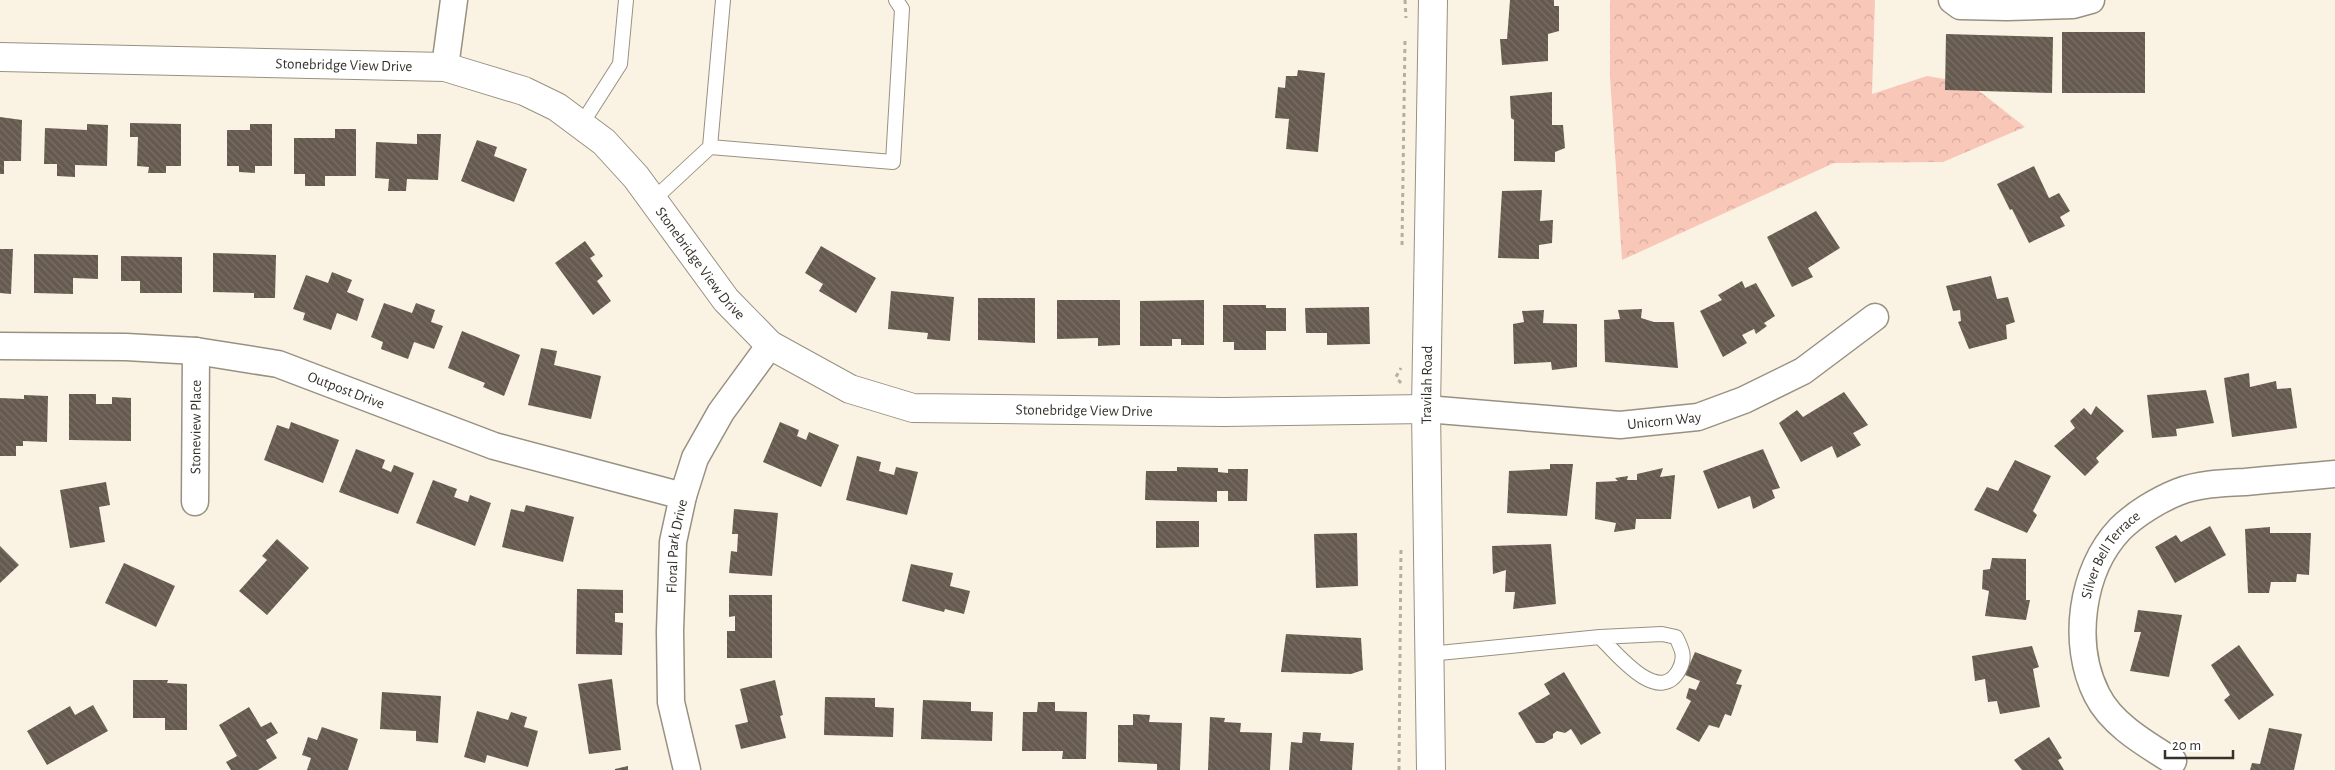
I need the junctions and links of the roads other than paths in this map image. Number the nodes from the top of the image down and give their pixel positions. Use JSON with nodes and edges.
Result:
{"nodes":[{"id":1,"x":454,"y":0,"type":"edge"},
{"id":2,"x":626,"y":0,"type":"edge"},
{"id":3,"x":723,"y":0,"type":"edge"},
{"id":4,"x":896,"y":0,"type":"edge"},
{"id":5,"x":1434,"y":0,"type":"edge"},
{"id":6,"x":1952,"y":0,"type":"edge"},
{"id":7,"x":2091,"y":0,"type":"edge"},
{"id":8,"x":0,"y":57,"type":"edge"},
{"id":9,"x":445,"y":67,"type":"junction"},
{"id":10,"x":581,"y":125,"type":"junction"},
{"id":11,"x":710,"y":147,"type":"junction"},
{"id":12,"x":653,"y":200,"type":"junction"},
{"id":13,"x":1875,"y":317,"type":"dead end"},
{"id":14,"x":770,"y":345,"type":"junction"},
{"id":15,"x":0,"y":346,"type":"edge"},
{"id":16,"x":196,"y":351,"type":"junction"},
{"id":17,"x":1426,"y":409,"type":"junction"},
{"id":18,"x":2335,"y":474,"type":"edge"},
{"id":19,"x":683,"y":496,"type":"junction"},
{"id":20,"x":195,"y":502,"type":"dead end"},
{"id":21,"x":1600,"y":637,"type":"junction"},
{"id":22,"x":1430,"y":654,"type":"junction"},
{"id":23,"x":2173,"y":761,"type":"dead end"},
{"id":24,"x":687,"y":770,"type":"edge"},
{"id":25,"x":1431,"y":770,"type":"edge"}],
"edges":[{"from":1,"to":9,"type":"street"},
{"from":2,"to":10,"type":"lane"},
{"from":3,"to":11,"type":"lane"},
{"from":4,"to":11,"type":"lane"},
{"from":5,"to":17,"type":"street","name":"Travilah Road"},
{"from":6,"to":7,"type":"street"},
{"from":8,"to":9,"type":"street","name":"Stonebridge View Drive"},
{"from":9,"to":10,"type":"street","name":"Stonebridge View Drive"},
{"from":10,"to":12,"type":"street","name":"Stonebridge View Drive"},
{"from":11,"to":12,"type":"lane"},
{"from":12,"to":14,"type":"street","name":"Stonebridge View Drive"},
{"from":13,"to":17,"type":"street","name":"Unicorn Way"},
{"from":14,"to":17,"type":"street","name":"Stonebridge View Drive"},
{"from":14,"to":19,"type":"street","name":"Floral Park Drive"},
{"from":15,"to":16,"type":"street","name":"Outpost Drive"},
{"from":16,"to":19,"type":"street","name":"Outpost Drive"},
{"from":16,"to":20,"type":"street","name":"Stoneview Place"},
{"from":17,"to":22,"type":"street","name":"Travilah Road"},
{"from":18,"to":23,"type":"street","name":"Silver Bell Terrace"},
{"from":19,"to":24,"type":"street","name":"Floral Park Drive"},
{"from":21,"to":21,"type":"lane"},
{"from":21,"to":22,"type":"lane"},
{"from":22,"to":25,"type":"street","name":"Travilah Road"}]}
